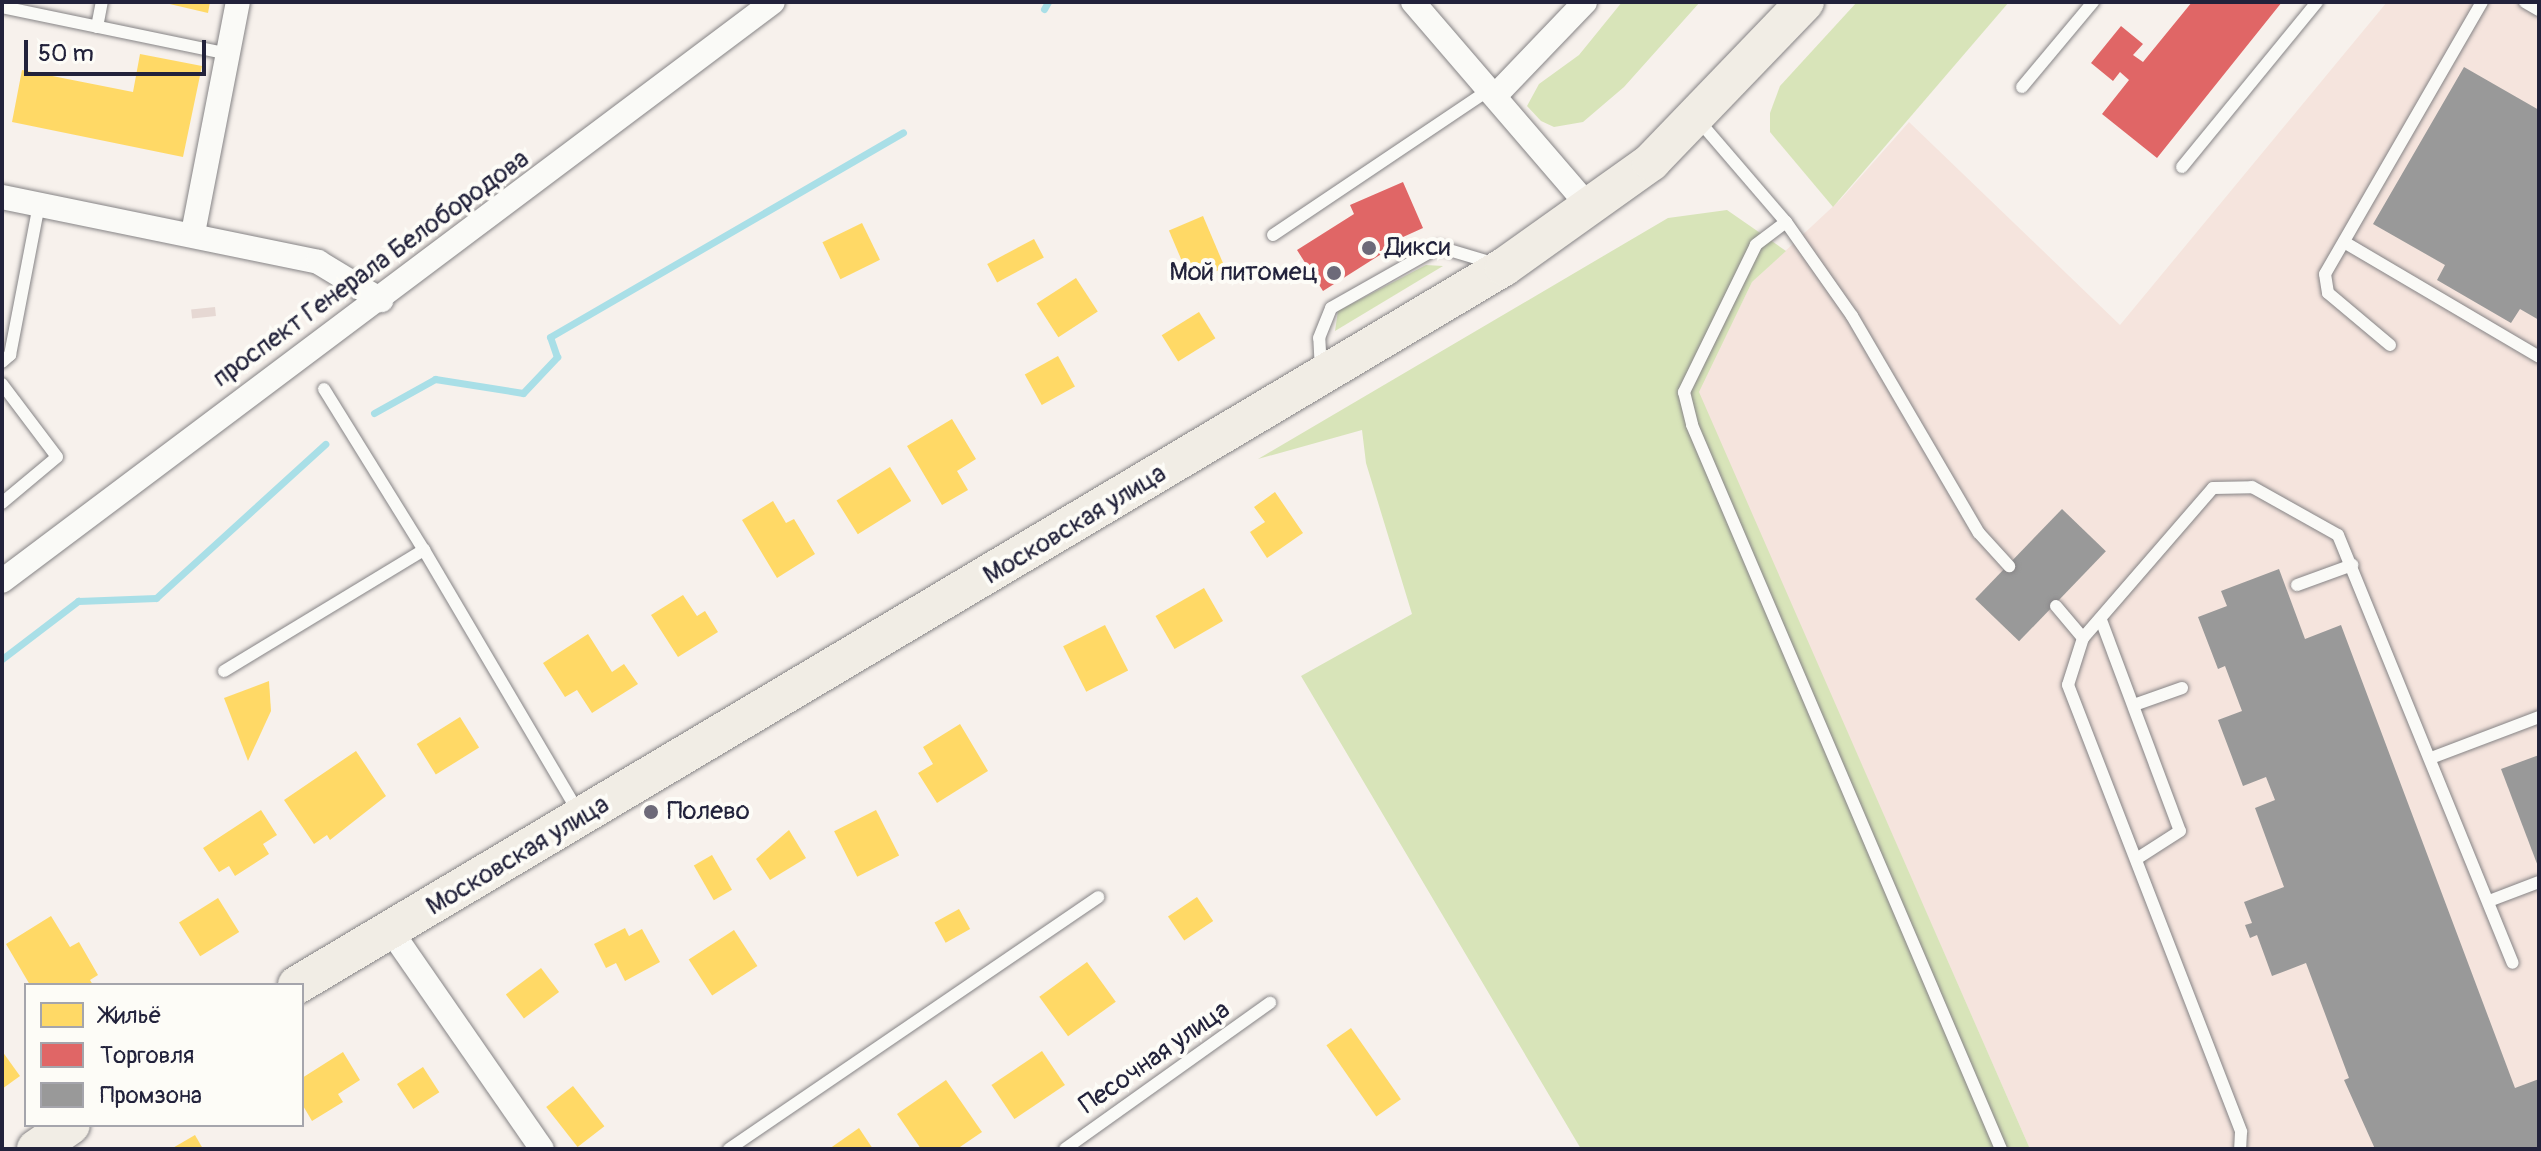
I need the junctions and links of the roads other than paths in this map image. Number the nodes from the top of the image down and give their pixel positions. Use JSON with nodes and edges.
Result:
{"nodes":[{"id":1,"x":102,"y":2,"type":"edge"},
{"id":2,"x":238,"y":2,"type":"edge"},
{"id":3,"x":773,"y":2,"type":"edge"},
{"id":4,"x":1413,"y":2,"type":"edge"},
{"id":5,"x":1585,"y":2,"type":"edge"},
{"id":6,"x":1805,"y":2,"type":"edge"},
{"id":7,"x":2093,"y":2,"type":"edge"},
{"id":8,"x":2317,"y":2,"type":"edge"},
{"id":9,"x":2482,"y":2,"type":"edge"},
{"id":10,"x":2525,"y":2,"type":"edge"},
{"id":11,"x":2,"y":7,"type":"edge"},
{"id":12,"x":2539,"y":10,"type":"edge"},
{"id":13,"x":97,"y":27,"type":"junction"},
{"id":14,"x":228,"y":54,"type":"junction"},
{"id":15,"x":2022,"y":87,"type":"dead end"},
{"id":16,"x":1492,"y":93,"type":"junction"},
{"id":17,"x":1697,"y":119,"type":"junction"},
{"id":18,"x":2182,"y":167,"type":"dead end"},
{"id":19,"x":2,"y":197,"type":"edge"},
{"id":20,"x":39,"y":204,"type":"junction"},
{"id":21,"x":1591,"y":209,"type":"junction"},
{"id":22,"x":1786,"y":222,"type":"junction"},
{"id":23,"x":193,"y":233,"type":"junction"},
{"id":24,"x":1273,"y":235,"type":"dead end"},
{"id":25,"x":2344,"y":242,"type":"junction"},
{"id":26,"x":1504,"y":267,"type":"junction"},
{"id":27,"x":381,"y":300,"type":"junction"},
{"id":28,"x":2390,"y":345,"type":"dead end"},
{"id":29,"x":2539,"y":357,"type":"edge"},
{"id":30,"x":2,"y":362,"type":"edge"},
{"id":31,"x":1321,"y":379,"type":"junction"},
{"id":32,"x":2,"y":384,"type":"edge"},
{"id":33,"x":324,"y":389,"type":"dead end"},
{"id":34,"x":2,"y":503,"type":"edge"},
{"id":35,"x":424,"y":550,"type":"junction"},
{"id":36,"x":2352,"y":565,"type":"junction"},
{"id":37,"x":2009,"y":566,"type":"dead end"},
{"id":38,"x":2,"y":581,"type":"edge"},
{"id":39,"x":2297,"y":585,"type":"dead end"},
{"id":40,"x":2056,"y":606,"type":"dead end"},
{"id":41,"x":2101,"y":620,"type":"junction"},
{"id":42,"x":2083,"y":638,"type":"junction"},
{"id":43,"x":224,"y":671,"type":"dead end"},
{"id":44,"x":2182,"y":688,"type":"dead end"},
{"id":45,"x":2134,"y":705,"type":"junction"},
{"id":46,"x":2539,"y":717,"type":"edge"},
{"id":47,"x":2431,"y":758,"type":"junction"},
{"id":48,"x":582,"y":817,"type":"junction"},
{"id":49,"x":2138,"y":858,"type":"junction"},
{"id":50,"x":2539,"y":882,"type":"edge"},
{"id":51,"x":1098,"y":897,"type":"dead end"},
{"id":52,"x":2489,"y":901,"type":"junction"},
{"id":53,"x":391,"y":931,"type":"junction"},
{"id":54,"x":2513,"y":963,"type":"dead end"},
{"id":55,"x":300,"y":983,"type":"edge"},
{"id":56,"x":1270,"y":1003,"type":"dead end"},
{"id":57,"x":68,"y":1127,"type":"edge"},
{"id":58,"x":36,"y":1149,"type":"edge"},
{"id":59,"x":542,"y":1149,"type":"edge"},
{"id":60,"x":729,"y":1149,"type":"edge"},
{"id":61,"x":1065,"y":1149,"type":"edge"},
{"id":62,"x":2001,"y":1149,"type":"edge"},
{"id":63,"x":2240,"y":1149,"type":"edge"}],
"edges":[{"from":1,"to":13,"type":"lane"},
{"from":2,"to":14,"type":"street"},
{"from":3,"to":27,"type":"street","name":"проспект Генерала Белобородова"},
{"from":4,"to":16,"type":"street"},
{"from":5,"to":16,"type":"street"},
{"from":6,"to":17,"type":"main road","name":"Московская улица"},
{"from":7,"to":15,"type":"lane"},
{"from":8,"to":18,"type":"lane"},
{"from":9,"to":25,"type":"lane"},
{"from":10,"to":12,"type":"lane"},
{"from":11,"to":13,"type":"lane"},
{"from":13,"to":14,"type":"lane"},
{"from":14,"to":23,"type":"street"},
{"from":16,"to":21,"type":"street"},
{"from":16,"to":24,"type":"lane"},
{"from":17,"to":21,"type":"main road","name":"Московская улица"},
{"from":17,"to":22,"type":"lane"},
{"from":19,"to":20,"type":"street"},
{"from":20,"to":23,"type":"street"},
{"from":20,"to":30,"type":"lane"},
{"from":21,"to":26,"type":"main road","name":"Московская улица"},
{"from":22,"to":37,"type":"lane"},
{"from":22,"to":62,"type":"lane"},
{"from":23,"to":27,"type":"street"},
{"from":25,"to":28,"type":"lane"},
{"from":25,"to":29,"type":"lane"},
{"from":26,"to":31,"type":"main road","name":"Московская улица"},
{"from":26,"to":31,"type":"lane"},
{"from":27,"to":38,"type":"street","name":"проспект Генерала Белобородова"},
{"from":31,"to":48,"type":"main road","name":"Московская улица"},
{"from":32,"to":34,"type":"lane"},
{"from":33,"to":35,"type":"lane"},
{"from":35,"to":43,"type":"lane"},
{"from":35,"to":48,"type":"lane"},
{"from":36,"to":39,"type":"lane"},
{"from":36,"to":41,"type":"lane"},
{"from":36,"to":47,"type":"lane"},
{"from":40,"to":42,"type":"lane"},
{"from":41,"to":42,"type":"lane"},
{"from":41,"to":45,"type":"lane"},
{"from":42,"to":49,"type":"lane"},
{"from":44,"to":45,"type":"lane"},
{"from":45,"to":49,"type":"lane"},
{"from":46,"to":47,"type":"lane"},
{"from":47,"to":52,"type":"lane"},
{"from":48,"to":53,"type":"main road","name":"Московская улица"},
{"from":49,"to":63,"type":"lane"},
{"from":50,"to":52,"type":"lane"},
{"from":51,"to":60,"type":"lane"},
{"from":52,"to":54,"type":"lane"},
{"from":53,"to":55,"type":"main road","name":"Московская улица"},
{"from":53,"to":59,"type":"street"},
{"from":56,"to":61,"type":"lane","name":"Песочная улица"},
{"from":57,"to":58,"type":"main road"}]}
